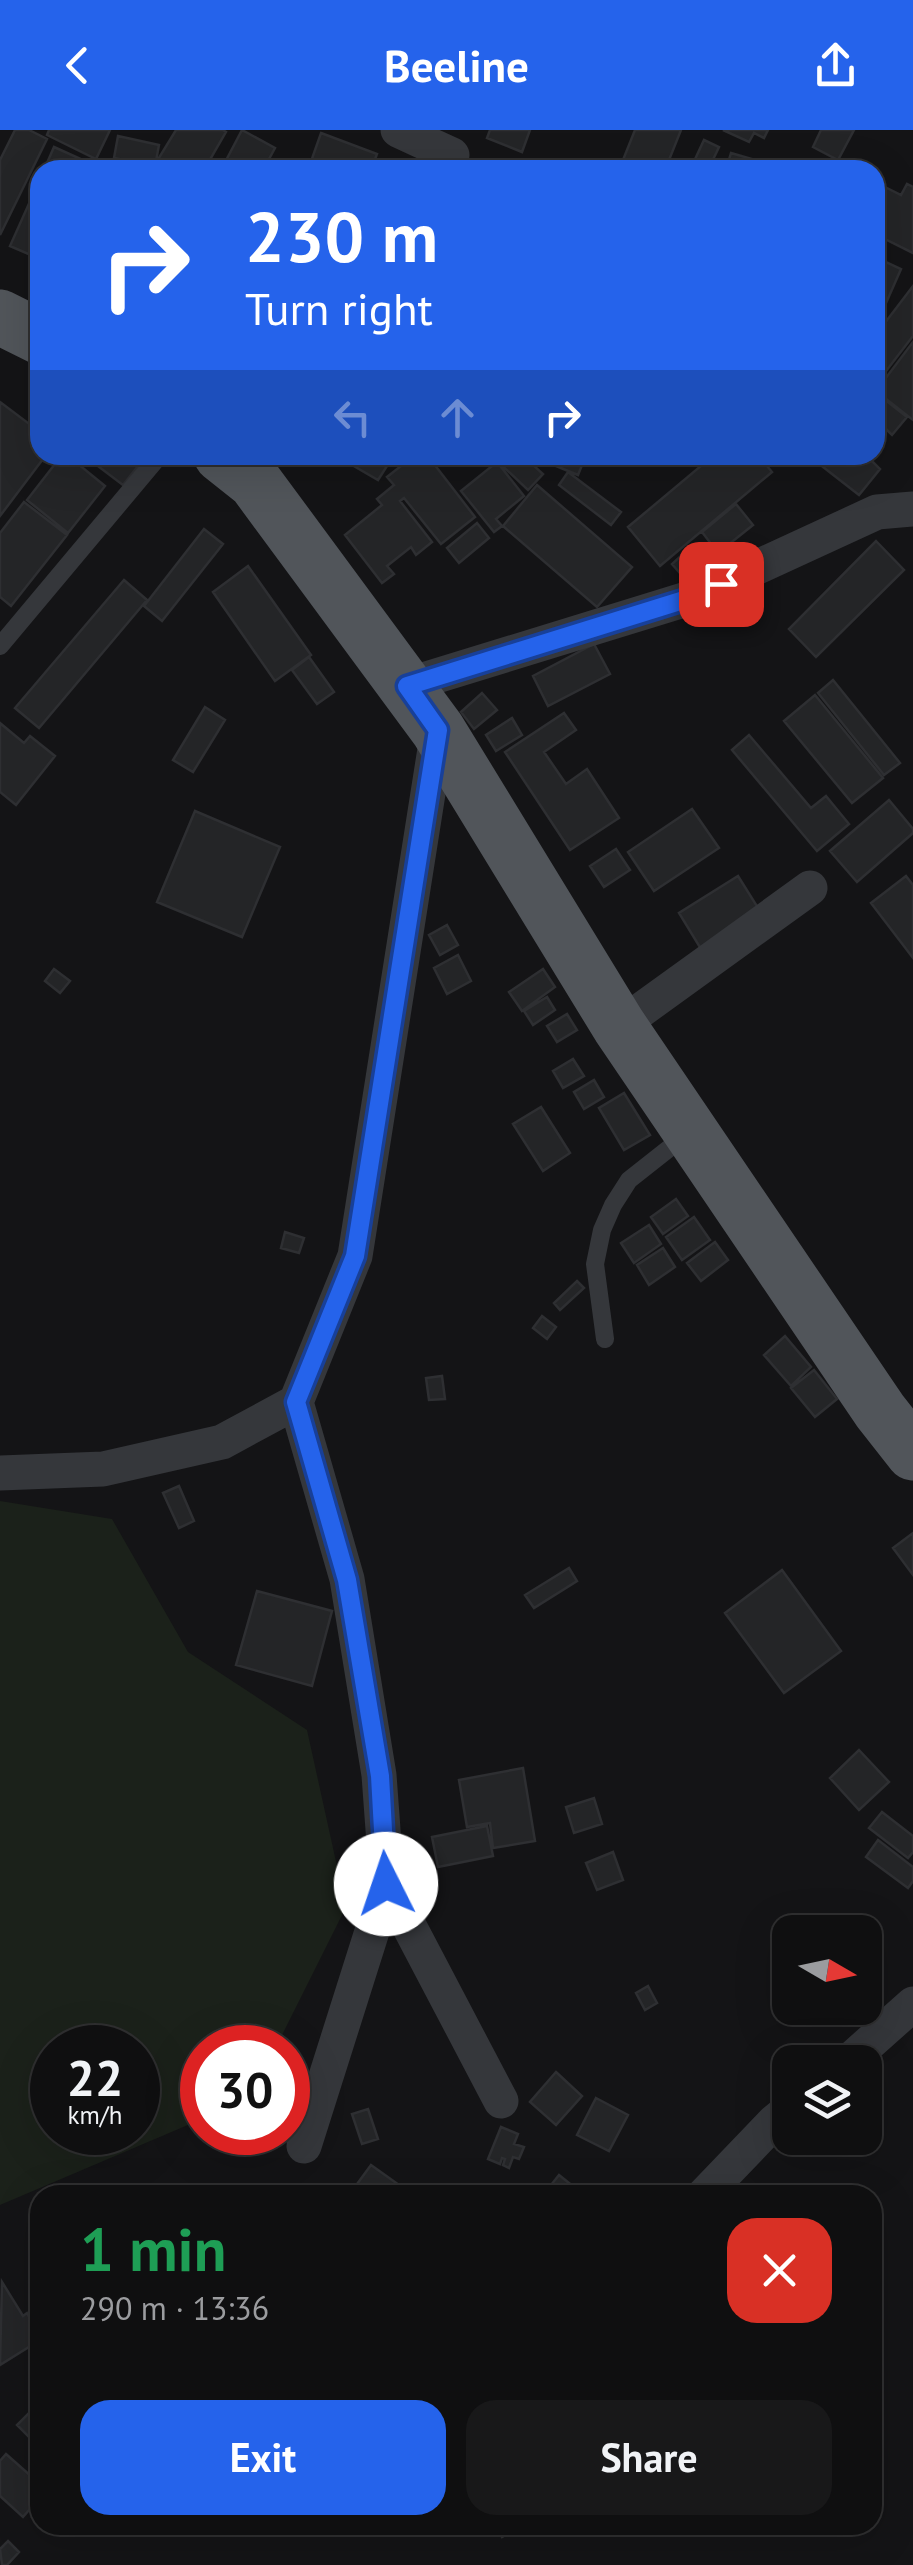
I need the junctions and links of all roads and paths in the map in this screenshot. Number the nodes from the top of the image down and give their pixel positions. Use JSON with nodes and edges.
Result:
{"nodes":[{"id":1,"x":398,"y":130,"type":"edge"},
{"id":2,"x":454,"y":152,"type":"edge"},
{"id":3,"x":0,"y":316,"type":"edge"},
{"id":4,"x":30,"y":332,"type":"edge"},
{"id":5,"x":152,"y":465,"type":"edge"},
{"id":6,"x":251,"y":465,"type":"edge"},
{"id":7,"x":913,"y":509,"type":"edge"},
{"id":8,"x":0,"y":646,"type":"edge"},
{"id":9,"x":407,"y":686,"type":"junction"},
{"id":10,"x":438,"y":730,"type":"junction"},
{"id":11,"x":810,"y":888,"type":"dead end"},
{"id":12,"x":619,"y":1026,"type":"junction"},
{"id":13,"x":690,"y":1132,"type":"junction"},
{"id":14,"x":605,"y":1340,"type":"dead end"},
{"id":15,"x":296,"y":1402,"type":"junction"},
{"id":16,"x":913,"y":1453,"type":"edge"},
{"id":17,"x":0,"y":1473,"type":"edge"},
{"id":18,"x":386,"y":1884,"type":"junction"},
{"id":19,"x":913,"y":2004,"type":"edge"},
{"id":20,"x":867,"y":2045,"type":"edge"},
{"id":21,"x":501,"y":2101,"type":"dead end"},
{"id":22,"x":772,"y":2124,"type":"edge"},
{"id":23,"x":310,"y":2127,"type":"edge"},
{"id":24,"x":714,"y":2185,"type":"edge"}],
"edges":[{"from":1,"to":2,"type":"street"},
{"from":3,"to":4,"type":"main road"},
{"from":5,"to":8,"type":"lane"},
{"from":6,"to":9,"type":"main road"},
{"from":7,"to":9,"type":"street"},
{"from":9,"to":10,"type":"main road"},
{"from":10,"to":12,"type":"main road"},
{"from":10,"to":15,"type":"street"},
{"from":11,"to":12,"type":"street"},
{"from":12,"to":13,"type":"main road"},
{"from":13,"to":14,"type":"lane"},
{"from":13,"to":16,"type":"main road"},
{"from":15,"to":17,"type":"street"},
{"from":15,"to":18,"type":"street"},
{"from":18,"to":21,"type":"street"},
{"from":18,"to":23,"type":"street"},
{"from":19,"to":20,"type":"street"},
{"from":22,"to":24,"type":"street"}]}
